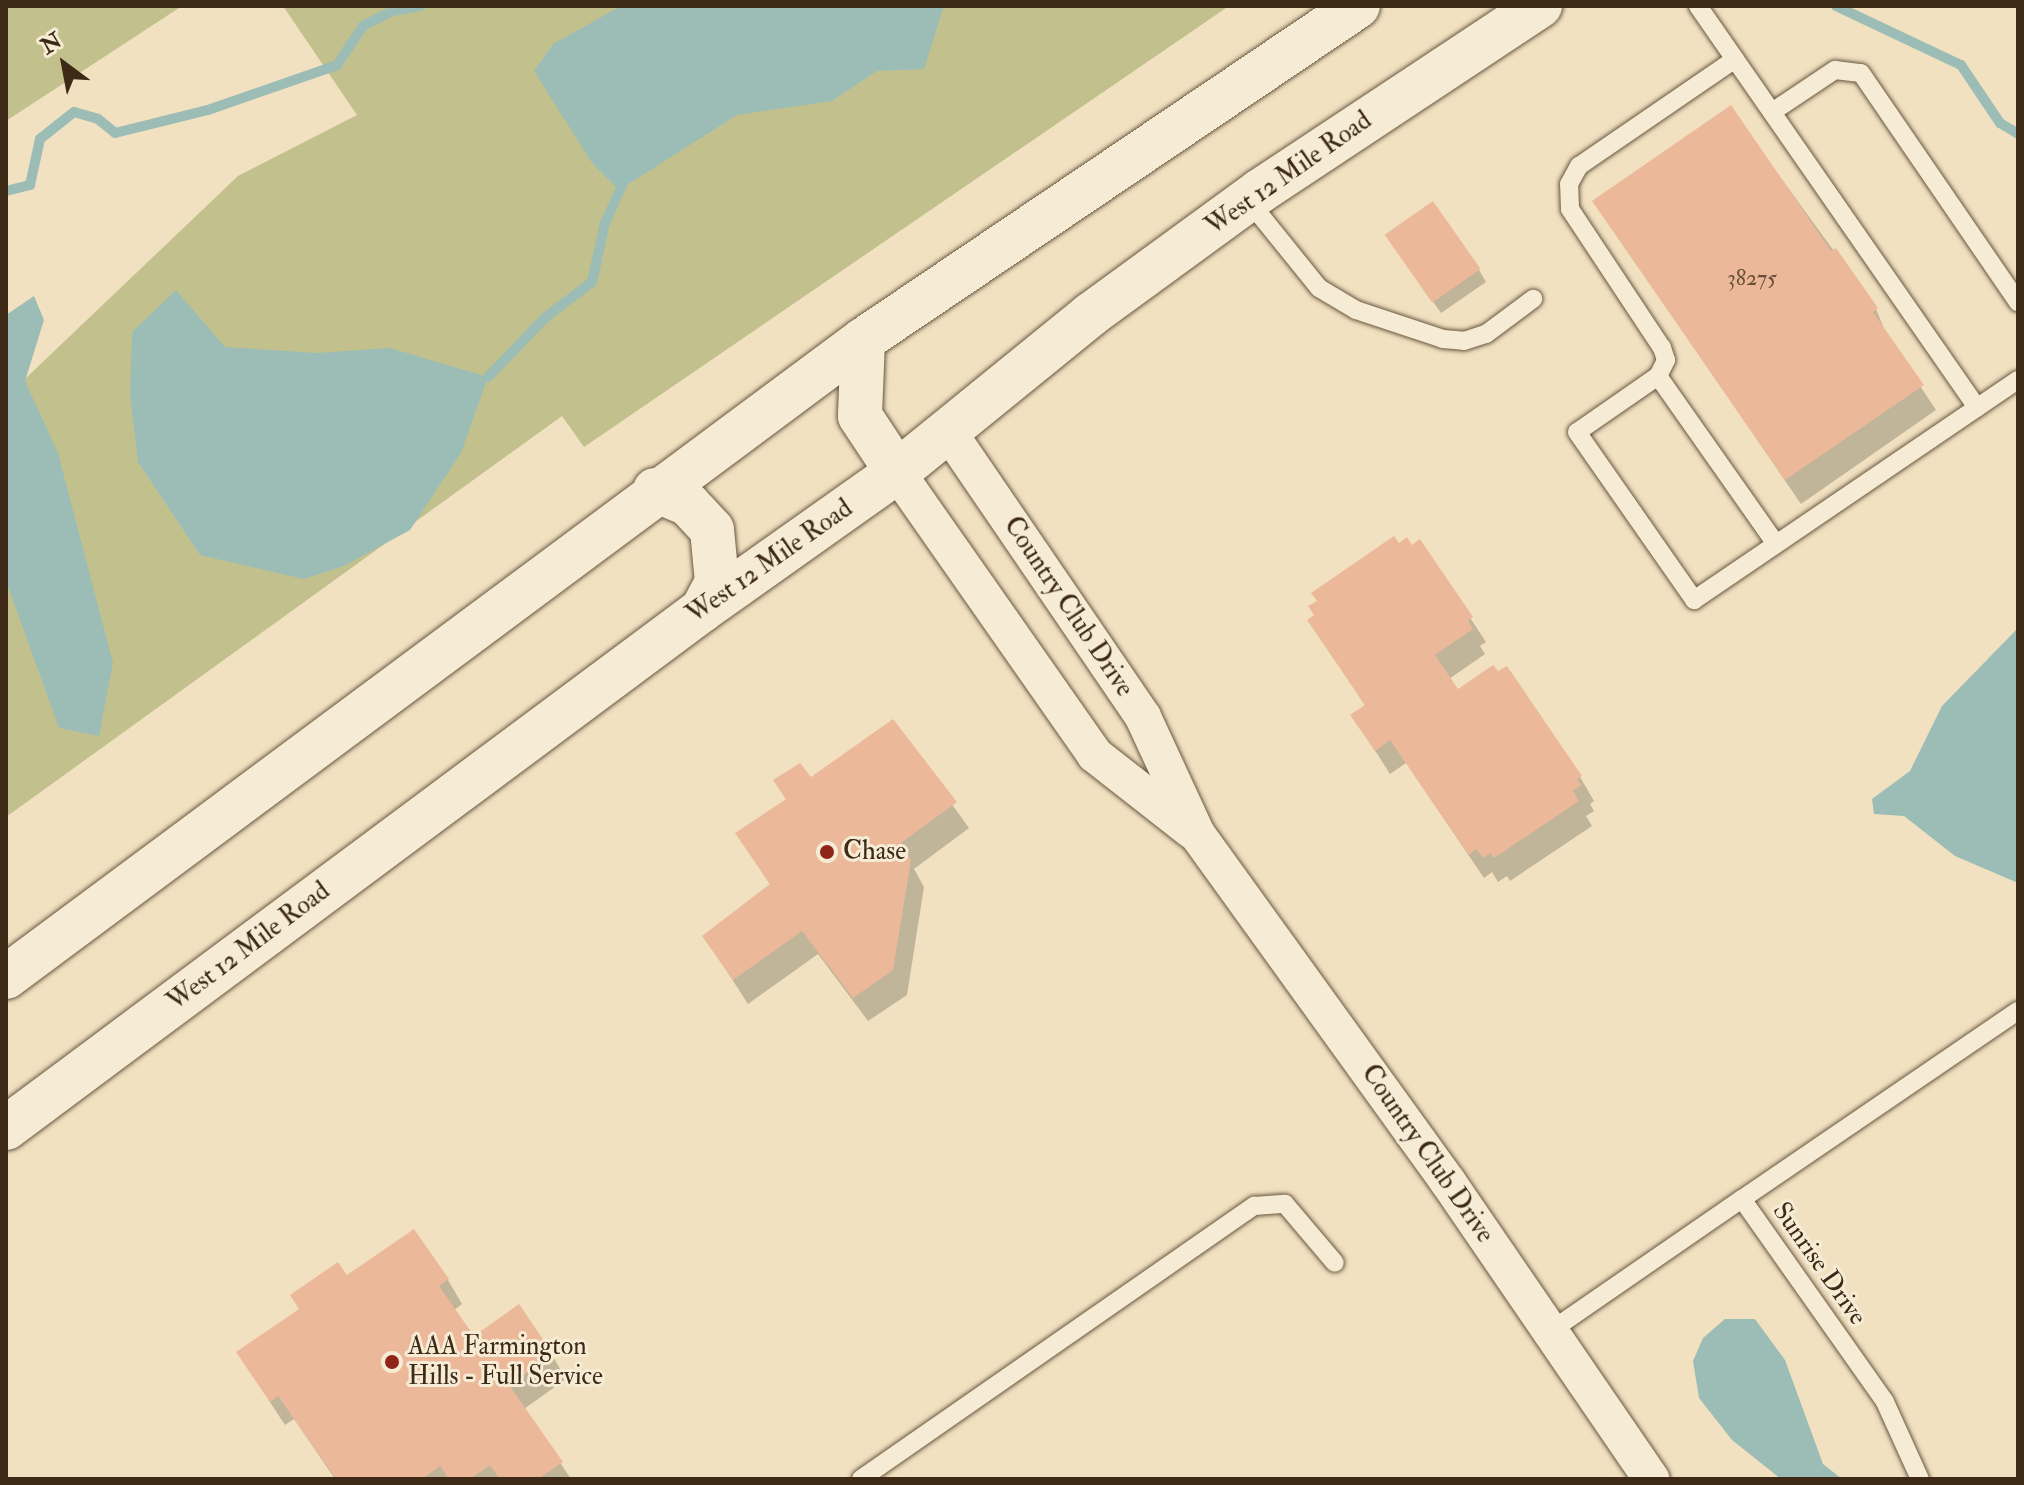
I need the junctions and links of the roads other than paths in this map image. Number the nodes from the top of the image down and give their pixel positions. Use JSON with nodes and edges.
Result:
{"nodes":[{"id":1,"x":1358,"y":6,"type":"edge"},
{"id":2,"x":1540,"y":6,"type":"edge"},
{"id":3,"x":1698,"y":6,"type":"edge"},
{"id":4,"x":1735,"y":59,"type":"junction"},
{"id":5,"x":1772,"y":112,"type":"junction"},
{"id":6,"x":1248,"y":200,"type":"junction"},
{"id":7,"x":1533,"y":299,"type":"dead end"},
{"id":8,"x":2018,"y":302,"type":"edge"},
{"id":9,"x":863,"y":340,"type":"junction"},
{"id":10,"x":1658,"y":376,"type":"junction"},
{"id":11,"x":2018,"y":380,"type":"edge"},
{"id":12,"x":1977,"y":407,"type":"junction"},
{"id":13,"x":948,"y":431,"type":"junction"},
{"id":14,"x":897,"y":472,"type":"junction"},
{"id":15,"x":655,"y":490,"type":"junction"},
{"id":16,"x":1776,"y":544,"type":"junction"},
{"id":17,"x":702,"y":610,"type":"junction"},
{"id":18,"x":1197,"y":834,"type":"junction"},
{"id":19,"x":6,"y":977,"type":"edge"},
{"id":20,"x":2018,"y":1011,"type":"edge"},
{"id":21,"x":6,"y":1128,"type":"edge"},
{"id":22,"x":1742,"y":1199,"type":"junction"},
{"id":23,"x":1335,"y":1263,"type":"dead end"},
{"id":24,"x":1549,"y":1332,"type":"junction"},
{"id":25,"x":861,"y":1479,"type":"edge"},
{"id":26,"x":1651,"y":1479,"type":"edge"},
{"id":27,"x":1920,"y":1479,"type":"edge"}],
"edges":[{"from":1,"to":9,"type":"main road"},
{"from":2,"to":6,"type":"main road","name":"West 12 Mile Road"},
{"from":3,"to":4,"type":"lane"},
{"from":4,"to":5,"type":"lane"},
{"from":4,"to":10,"type":"lane"},
{"from":5,"to":8,"type":"lane"},
{"from":5,"to":12,"type":"lane"},
{"from":6,"to":7,"type":"lane"},
{"from":6,"to":13,"type":"main road","name":"West 12 Mile Road"},
{"from":9,"to":14,"type":"main road"},
{"from":9,"to":15,"type":"main road"},
{"from":10,"to":16,"type":"lane"},
{"from":10,"to":16,"type":"lane"},
{"from":11,"to":12,"type":"lane"},
{"from":12,"to":16,"type":"lane"},
{"from":13,"to":14,"type":"main road","name":"West 12 Mile Road"},
{"from":13,"to":18,"type":"street","name":"Country Club Drive"},
{"from":14,"to":17,"type":"main road","name":"West 12 Mile Road"},
{"from":14,"to":18,"type":"street","name":"Country Club Drive"},
{"from":15,"to":17,"type":"main road"},
{"from":15,"to":19,"type":"main road"},
{"from":17,"to":21,"type":"main road","name":"West 12 Mile Road"},
{"from":18,"to":24,"type":"street","name":"Country Club Drive"},
{"from":20,"to":22,"type":"lane"},
{"from":22,"to":24,"type":"lane","name":"Sunrise Drive"},
{"from":22,"to":27,"type":"lane","name":"Sunrise Drive"},
{"from":23,"to":25,"type":"lane"},
{"from":24,"to":26,"type":"street","name":"Country Club Drive"}]}
